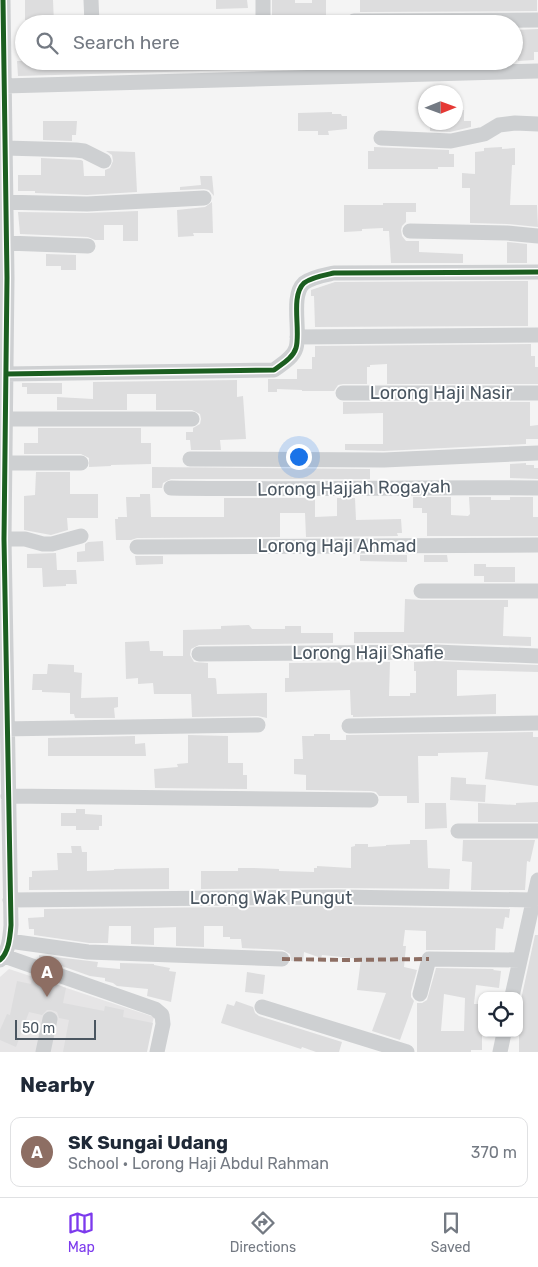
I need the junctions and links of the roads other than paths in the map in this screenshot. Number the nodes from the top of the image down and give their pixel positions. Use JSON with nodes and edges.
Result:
{"nodes":[{"id":1,"x":91,"y":0,"type":"edge"},
{"id":2,"x":263,"y":0,"type":"edge"},
{"id":3,"x":2,"y":10,"type":"edge"},
{"id":4,"x":92,"y":15,"type":"edge"},
{"id":5,"x":263,"y":15,"type":"edge"},
{"id":6,"x":523,"y":20,"type":"edge"},
{"id":7,"x":538,"y":20,"type":"edge"},
{"id":8,"x":2,"y":68,"type":"edge"},
{"id":9,"x":538,"y":71,"type":"edge"},
{"id":10,"x":4,"y":86,"type":"junction"},
{"id":11,"x":538,"y":124,"type":"edge"},
{"id":12,"x":381,"y":138,"type":"dead end"},
{"id":13,"x":5,"y":148,"type":"junction"},
{"id":14,"x":104,"y":161,"type":"dead end"},
{"id":15,"x":204,"y":198,"type":"dead end"},
{"id":16,"x":3,"y":202,"type":"edge"},
{"id":17,"x":410,"y":231,"type":"dead end"},
{"id":18,"x":4,"y":234,"type":"edge"},
{"id":19,"x":538,"y":236,"type":"edge"},
{"id":20,"x":88,"y":246,"type":"dead end"},
{"id":21,"x":538,"y":272,"type":"edge"},
{"id":22,"x":3,"y":278,"type":"edge"},
{"id":23,"x":538,"y":335,"type":"edge"},
{"id":24,"x":297,"y":337,"type":"junction"},
{"id":25,"x":3,"y":352,"type":"edge"},
{"id":26,"x":6,"y":374,"type":"junction"},
{"id":27,"x":343,"y":393,"type":"dead end"},
{"id":28,"x":538,"y":393,"type":"edge"},
{"id":29,"x":192,"y":419,"type":"dead end"},
{"id":30,"x":3,"y":426,"type":"edge"},
{"id":31,"x":538,"y":453,"type":"edge"},
{"id":32,"x":190,"y":458,"type":"dead end"},
{"id":33,"x":4,"y":463,"type":"junction"},
{"id":34,"x":81,"y":463,"type":"dead end"},
{"id":35,"x":171,"y":488,"type":"dead end"},
{"id":36,"x":538,"y":488,"type":"edge"},
{"id":37,"x":2,"y":490,"type":"edge"},
{"id":38,"x":3,"y":536,"type":"edge"},
{"id":39,"x":81,"y":536,"type":"dead end"},
{"id":40,"x":538,"y":545,"type":"edge"},
{"id":41,"x":137,"y":547,"type":"dead end"},
{"id":42,"x":2,"y":588,"type":"edge"},
{"id":43,"x":421,"y":591,"type":"dead end"},
{"id":44,"x":538,"y":591,"type":"edge"},
{"id":45,"x":3,"y":626,"type":"edge"},
{"id":46,"x":199,"y":654,"type":"dead end"},
{"id":47,"x":538,"y":656,"type":"edge"},
{"id":48,"x":3,"y":676,"type":"edge"},
{"id":49,"x":538,"y":723,"type":"edge"},
{"id":50,"x":258,"y":725,"type":"dead end"},
{"id":51,"x":349,"y":726,"type":"dead end"},
{"id":52,"x":4,"y":729,"type":"edge"},
{"id":53,"x":8,"y":796,"type":"junction"},
{"id":54,"x":371,"y":800,"type":"dead end"},
{"id":55,"x":458,"y":831,"type":"dead end"},
{"id":56,"x":538,"y":831,"type":"edge"},
{"id":57,"x":538,"y":880,"type":"edge"},
{"id":58,"x":10,"y":900,"type":"junction"},
{"id":59,"x":533,"y":900,"type":"junction"},
{"id":60,"x":9,"y":941,"type":"junction"},
{"id":61,"x":2,"y":958,"type":"edge"},
{"id":62,"x":282,"y":959,"type":"dead end"},
{"id":63,"x":520,"y":960,"type":"junction"},
{"id":64,"x":513,"y":992,"type":"edge"},
{"id":65,"x":420,"y":994,"type":"dead end"},
{"id":66,"x":262,"y":1007,"type":"dead end"},
{"id":67,"x":50,"y":1019,"type":"dead end"},
{"id":68,"x":503,"y":1037,"type":"edge"},
{"id":69,"x":43,"y":1052,"type":"edge"},
{"id":70,"x":157,"y":1052,"type":"edge"},
{"id":71,"x":407,"y":1052,"type":"edge"},
{"id":72,"x":500,"y":1052,"type":"edge"}],
"edges":[{"from":1,"to":4,"type":"street"},
{"from":2,"to":5,"type":"street"},
{"from":3,"to":8,"type":"street"},
{"from":6,"to":7,"type":"street"},
{"from":8,"to":10,"type":"street"},
{"from":9,"to":10,"type":"street"},
{"from":10,"to":13,"type":"street"},
{"from":11,"to":12,"type":"street"},
{"from":13,"to":14,"type":"street"},
{"from":13,"to":16,"type":"street"},
{"from":15,"to":16,"type":"street"},
{"from":16,"to":18,"type":"street"},
{"from":17,"to":19,"type":"street"},
{"from":18,"to":20,"type":"street"},
{"from":18,"to":22,"type":"street"},
{"from":21,"to":24,"type":"street"},
{"from":22,"to":25,"type":"street"},
{"from":23,"to":24,"type":"street"},
{"from":24,"to":26,"type":"street"},
{"from":25,"to":26,"type":"street"},
{"from":26,"to":30,"type":"street"},
{"from":27,"to":28,"type":"street","name":"Lorong Haji Nasir"},
{"from":29,"to":30,"type":"street"},
{"from":30,"to":33,"type":"street"},
{"from":31,"to":32,"type":"street"},
{"from":33,"to":34,"type":"street"},
{"from":33,"to":37,"type":"street"},
{"from":35,"to":36,"type":"street","name":"Lorong Hajjah Rogayah"},
{"from":37,"to":38,"type":"street"},
{"from":38,"to":39,"type":"street"},
{"from":38,"to":42,"type":"street"},
{"from":40,"to":41,"type":"street","name":"Lorong Haji Ahmad"},
{"from":42,"to":45,"type":"street"},
{"from":43,"to":44,"type":"street"},
{"from":45,"to":48,"type":"street"},
{"from":46,"to":47,"type":"street","name":"Lorong Haji Shafie"},
{"from":48,"to":52,"type":"street"},
{"from":49,"to":51,"type":"street"},
{"from":50,"to":52,"type":"street"},
{"from":52,"to":53,"type":"street"},
{"from":53,"to":54,"type":"street"},
{"from":53,"to":58,"type":"street"},
{"from":55,"to":56,"type":"street"},
{"from":57,"to":59,"type":"street"},
{"from":58,"to":59,"type":"street","name":"Lorong Wak Pungut"},
{"from":58,"to":60,"type":"street"},
{"from":59,"to":63,"type":"street"},
{"from":60,"to":61,"type":"street"},
{"from":60,"to":62,"type":"street"},
{"from":61,"to":70,"type":"street"},
{"from":63,"to":64,"type":"street"},
{"from":63,"to":65,"type":"street"},
{"from":66,"to":71,"type":"street"},
{"from":67,"to":69,"type":"street"},
{"from":68,"to":72,"type":"street"}]}
